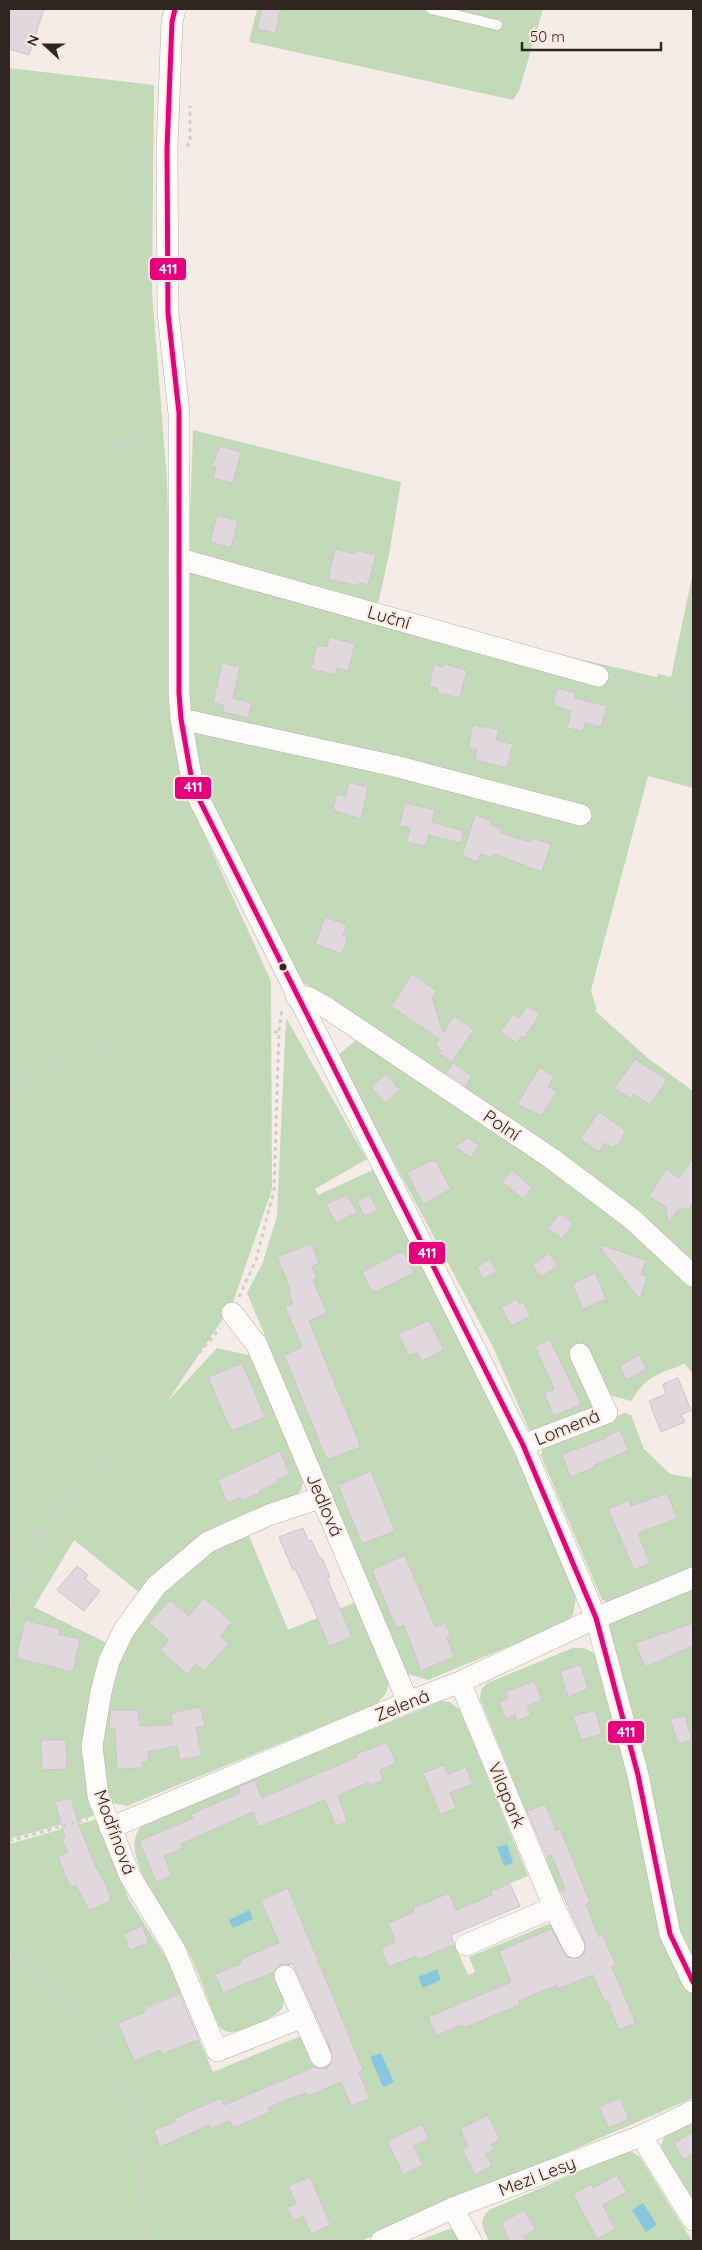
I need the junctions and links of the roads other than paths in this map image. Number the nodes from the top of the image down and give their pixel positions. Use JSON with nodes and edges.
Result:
{"nodes":[{"id":1,"x":175,"y":9,"type":"edge"},
{"id":2,"x":431,"y":9,"type":"edge"},
{"id":3,"x":497,"y":24,"type":"dead end"},
{"id":4,"x":180,"y":559,"type":"junction"},
{"id":5,"x":598,"y":676,"type":"road end"},
{"id":6,"x":181,"y":718,"type":"junction"},
{"id":7,"x":581,"y":815,"type":"dead end"},
{"id":8,"x":296,"y":996,"type":"junction"},
{"id":9,"x":693,"y":1276,"type":"edge"},
{"id":10,"x":232,"y":1313,"type":"road end"},
{"id":11,"x":580,"y":1354,"type":"dead end"},
{"id":12,"x":524,"y":1444,"type":"junction"},
{"id":13,"x":322,"y":1497,"type":"junction"},
{"id":14,"x":693,"y":1578,"type":"edge"},
{"id":15,"x":596,"y":1618,"type":"junction"},
{"id":16,"x":460,"y":1682,"type":"junction"},
{"id":17,"x":408,"y":1702,"type":"junction"},
{"id":18,"x":107,"y":1821,"type":"junction"},
{"id":19,"x":554,"y":1907,"type":"junction"},
{"id":20,"x":466,"y":1944,"type":"dead end"},
{"id":21,"x":574,"y":1947,"type":"dead end"},
{"id":22,"x":285,"y":1976,"type":"dead end"},
{"id":23,"x":693,"y":1982,"type":"edge"},
{"id":24,"x":303,"y":2017,"type":"junction"},
{"id":25,"x":321,"y":2057,"type":"dead end"},
{"id":26,"x":693,"y":2111,"type":"edge"},
{"id":27,"x":641,"y":2136,"type":"junction"},
{"id":28,"x":453,"y":2208,"type":"junction"},
{"id":29,"x":693,"y":2220,"type":"edge"},
{"id":30,"x":381,"y":2241,"type":"edge"},
{"id":31,"x":471,"y":2241,"type":"edge"}],
"edges":[{"from":1,"to":4,"type":"street"},
{"from":2,"to":3,"type":"lane"},
{"from":4,"to":5,"type":"street","name":"Luční"},
{"from":4,"to":6,"type":"street"},
{"from":6,"to":7,"type":"street"},
{"from":6,"to":8,"type":"street"},
{"from":8,"to":9,"type":"street","name":"Polní"},
{"from":8,"to":12,"type":"street"},
{"from":10,"to":13,"type":"street","name":"Jedlová"},
{"from":11,"to":12,"type":"street","name":"Lomená"},
{"from":12,"to":15,"type":"street"},
{"from":13,"to":17,"type":"street","name":"Jedlová"},
{"from":13,"to":18,"type":"street","name":"Modřínová"},
{"from":14,"to":15,"type":"street","name":"Zelená"},
{"from":15,"to":16,"type":"street","name":"Zelená"},
{"from":15,"to":23,"type":"street"},
{"from":16,"to":17,"type":"street","name":"Zelená"},
{"from":16,"to":19,"type":"street","name":"Vilapark"},
{"from":17,"to":18,"type":"street","name":"Zelená"},
{"from":18,"to":24,"type":"street","name":"Modřínová"},
{"from":19,"to":20,"type":"street"},
{"from":19,"to":21,"type":"street","name":"Vilapark"},
{"from":22,"to":24,"type":"street"},
{"from":24,"to":25,"type":"street"},
{"from":26,"to":27,"type":"street","name":"Mezi Lesy"},
{"from":27,"to":28,"type":"street","name":"Mezi Lesy"},
{"from":27,"to":29,"type":"street"},
{"from":28,"to":30,"type":"street","name":"Mezi Lesy"},
{"from":28,"to":31,"type":"street"}]}
